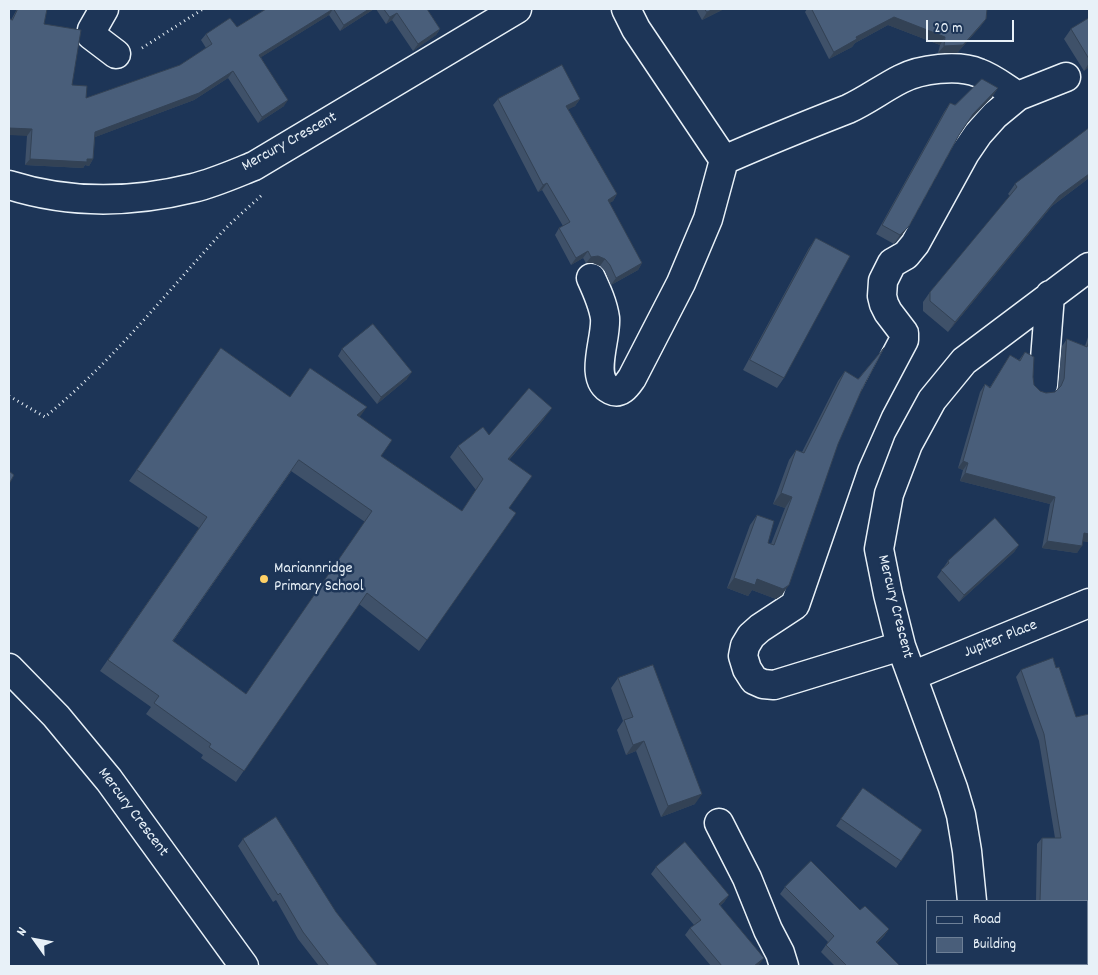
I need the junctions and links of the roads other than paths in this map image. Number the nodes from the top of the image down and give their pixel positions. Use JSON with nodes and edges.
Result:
{"nodes":[{"id":1,"x":104,"y":9,"type":"edge"},
{"id":2,"x":517,"y":9,"type":"edge"},
{"id":3,"x":626,"y":9,"type":"edge"},
{"id":4,"x":116,"y":54,"type":"road end"},
{"id":5,"x":1066,"y":77,"type":"dead end"},
{"id":6,"x":1018,"y":96,"type":"junction"},
{"id":7,"x":724,"y":160,"type":"junction"},
{"id":8,"x":9,"y":185,"type":"edge"},
{"id":9,"x":1089,"y":266,"type":"edge"},
{"id":10,"x":592,"y":278,"type":"dead end"},
{"id":11,"x":1050,"y":295,"type":"junction"},
{"id":12,"x":1043,"y":385,"type":"dead end"},
{"id":13,"x":1089,"y":603,"type":"edge"},
{"id":14,"x":901,"y":646,"type":"junction"},
{"id":15,"x":9,"y":668,"type":"edge"},
{"id":16,"x":912,"y":676,"type":"junction"},
{"id":17,"x":719,"y":823,"type":"dead end"},
{"id":18,"x":972,"y":900,"type":"edge"},
{"id":19,"x":244,"y":966,"type":"edge"},
{"id":20,"x":784,"y":966,"type":"edge"}],
"edges":[{"from":1,"to":4,"type":"street"},
{"from":2,"to":8,"type":"street","name":"Mercury Crescent"},
{"from":3,"to":7,"type":"street"},
{"from":5,"to":6,"type":"street"},
{"from":6,"to":7,"type":"street"},
{"from":6,"to":14,"type":"street"},
{"from":7,"to":10,"type":"street"},
{"from":9,"to":11,"type":"street","name":"Mercury Crescent"},
{"from":11,"to":12,"type":"street"},
{"from":11,"to":14,"type":"street","name":"Mercury Crescent"},
{"from":13,"to":16,"type":"street","name":"Jupiter Place"},
{"from":14,"to":16,"type":"street","name":"Mercury Crescent"},
{"from":15,"to":19,"type":"street","name":"Mercury Crescent"},
{"from":16,"to":18,"type":"street","name":"Mercury Crescent"},
{"from":17,"to":20,"type":"street"}]}
